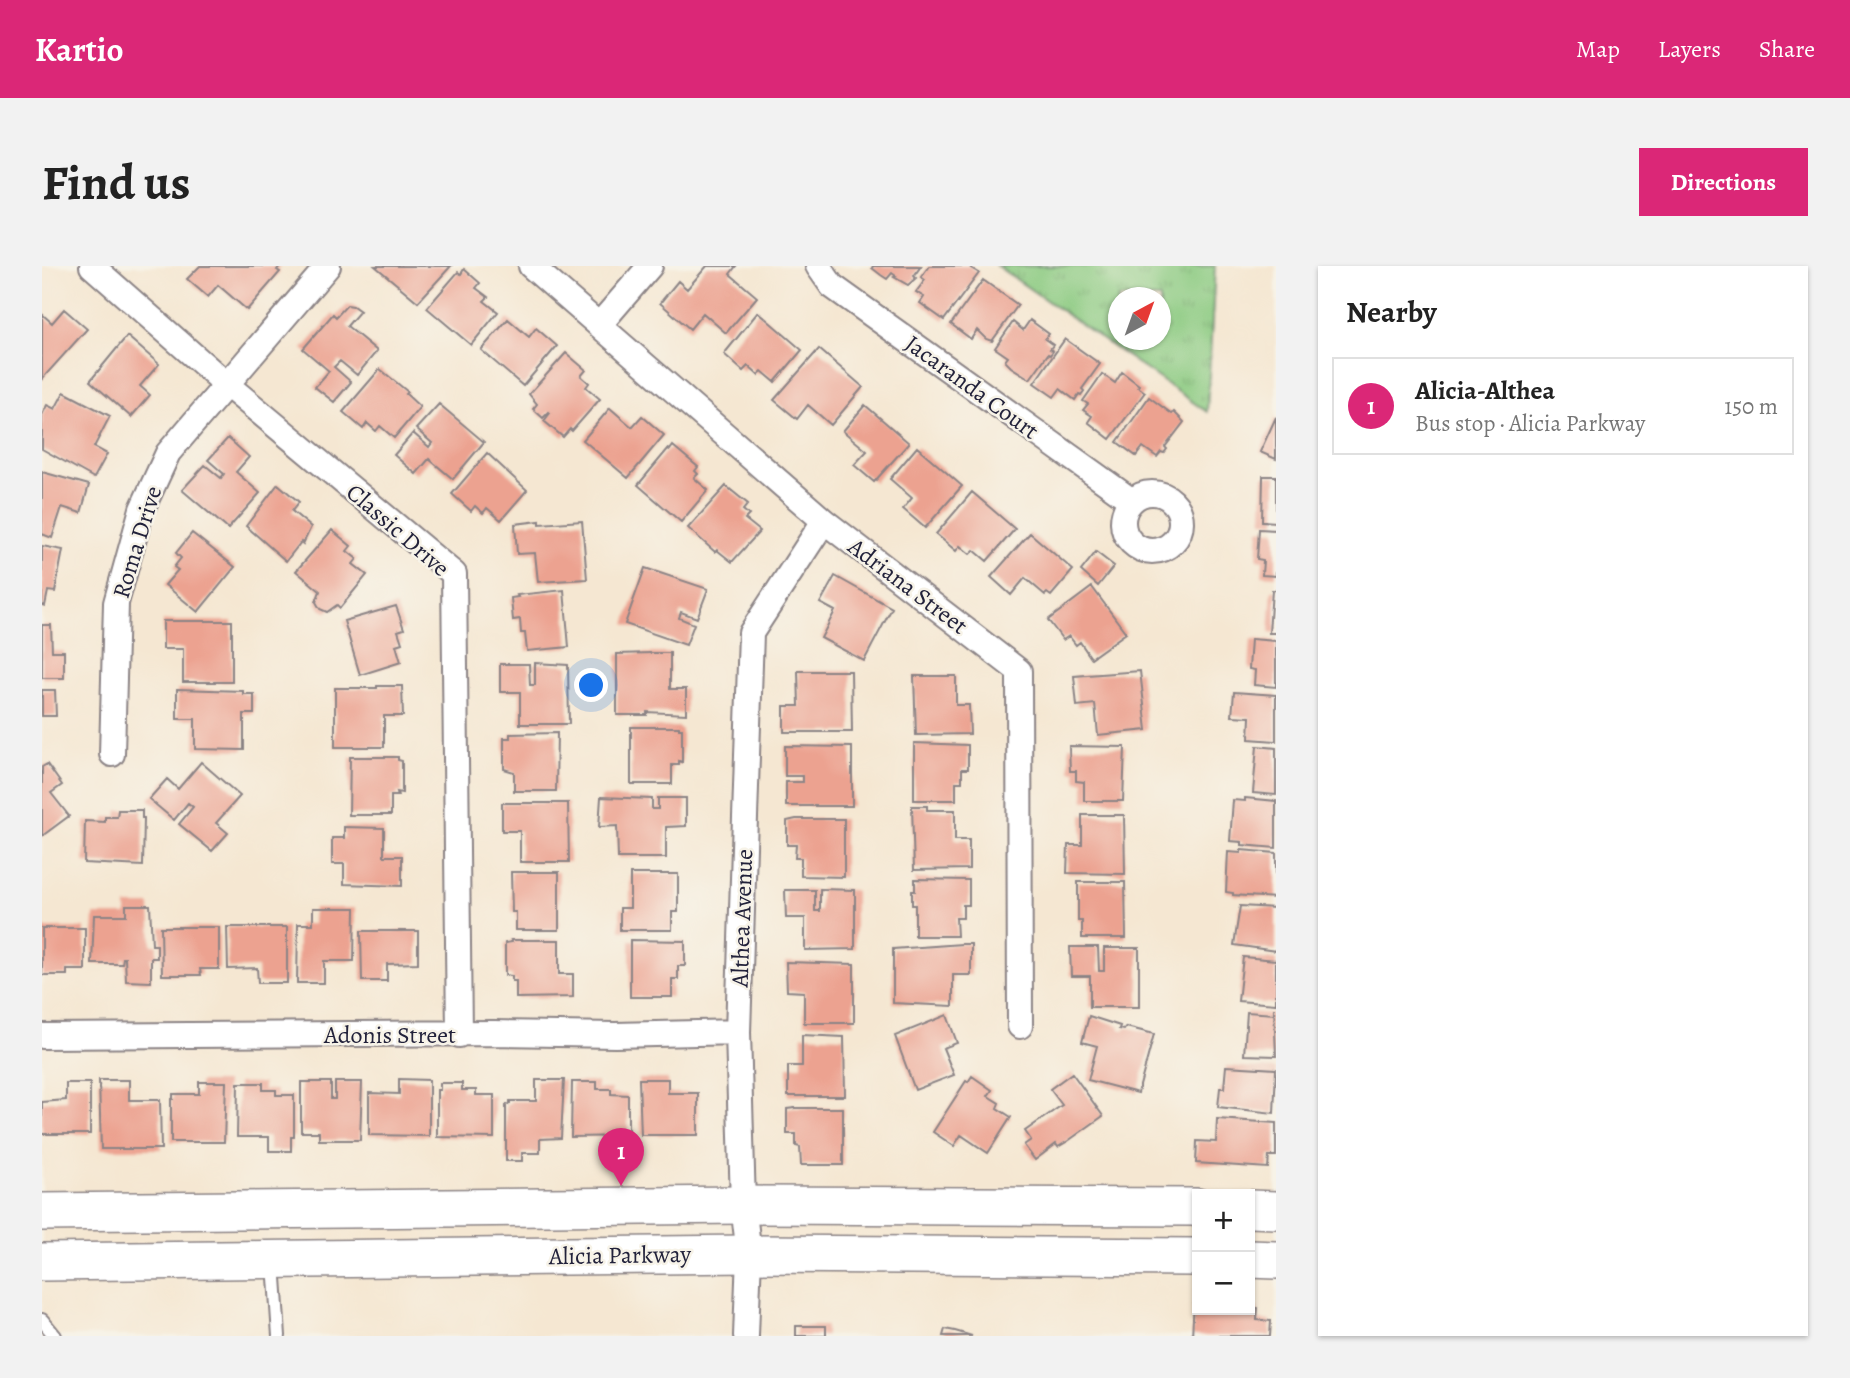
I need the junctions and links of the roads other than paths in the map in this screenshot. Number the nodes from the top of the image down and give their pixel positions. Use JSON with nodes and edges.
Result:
{"nodes":[{"id":1,"x":92,"y":266,"type":"edge"},
{"id":2,"x":328,"y":266,"type":"edge"},
{"id":3,"x":531,"y":266,"type":"edge"},
{"id":4,"x":650,"y":266,"type":"edge"},
{"id":5,"x":818,"y":266,"type":"edge"},
{"id":6,"x":600,"y":324,"type":"junction"},
{"id":7,"x":226,"y":384,"type":"junction"},
{"id":8,"x":1132,"y":501,"type":"dead end"},
{"id":9,"x":824,"y":521,"type":"junction"},
{"id":10,"x":112,"y":754,"type":"dead end"},
{"id":11,"x":1020,"y":1026,"type":"dead end"},
{"id":12,"x":738,"y":1032,"type":"junction"},
{"id":13,"x":459,"y":1035,"type":"junction"},
{"id":14,"x":42,"y":1036,"type":"edge"},
{"id":15,"x":743,"y":1205,"type":"junction"},
{"id":16,"x":1192,"y":1207,"type":"edge"},
{"id":17,"x":1255,"y":1209,"type":"edge"},
{"id":18,"x":1276,"y":1210,"type":"edge"},
{"id":19,"x":42,"y":1212,"type":"edge"},
{"id":20,"x":749,"y":1254,"type":"junction"},
{"id":21,"x":1192,"y":1257,"type":"edge"},
{"id":22,"x":274,"y":1259,"type":"junction"},
{"id":23,"x":1255,"y":1259,"type":"edge"},
{"id":24,"x":1276,"y":1260,"type":"edge"},
{"id":25,"x":42,"y":1262,"type":"edge"},
{"id":26,"x":42,"y":1320,"type":"edge"},
{"id":27,"x":55,"y":1336,"type":"edge"},
{"id":28,"x":279,"y":1336,"type":"edge"},
{"id":29,"x":746,"y":1336,"type":"edge"}],
"edges":[{"from":1,"to":7,"type":"street","name":"Classic Drive"},
{"from":2,"to":7,"type":"street","name":"Roma Drive"},
{"from":3,"to":6,"type":"street","name":"Adriana Street"},
{"from":4,"to":6,"type":"street"},
{"from":5,"to":8,"type":"street","name":"Jacaranda Court"},
{"from":6,"to":9,"type":"street","name":"Adriana Street"},
{"from":7,"to":10,"type":"street","name":"Roma Drive"},
{"from":7,"to":13,"type":"street","name":"Classic Drive"},
{"from":9,"to":11,"type":"street","name":"Adriana Street"},
{"from":9,"to":12,"type":"street","name":"Althea Avenue"},
{"from":12,"to":13,"type":"street","name":"Adonis Street"},
{"from":12,"to":15,"type":"street","name":"Althea Avenue"},
{"from":13,"to":14,"type":"street","name":"Adonis Street"},
{"from":15,"to":16,"type":"main road","name":"Alicia Parkway"},
{"from":15,"to":19,"type":"main road","name":"Alicia Parkway"},
{"from":15,"to":20,"type":"street","name":"Althea Avenue"},
{"from":17,"to":18,"type":"main road"},
{"from":20,"to":21,"type":"main road","name":"Alicia Parkway"},
{"from":20,"to":22,"type":"main road","name":"Alicia Parkway"},
{"from":20,"to":29,"type":"street","name":"Althea Avenue"},
{"from":22,"to":25,"type":"main road","name":"Alicia Parkway"},
{"from":22,"to":28,"type":"lane"},
{"from":23,"to":24,"type":"main road"},
{"from":26,"to":27,"type":"lane"}]}
